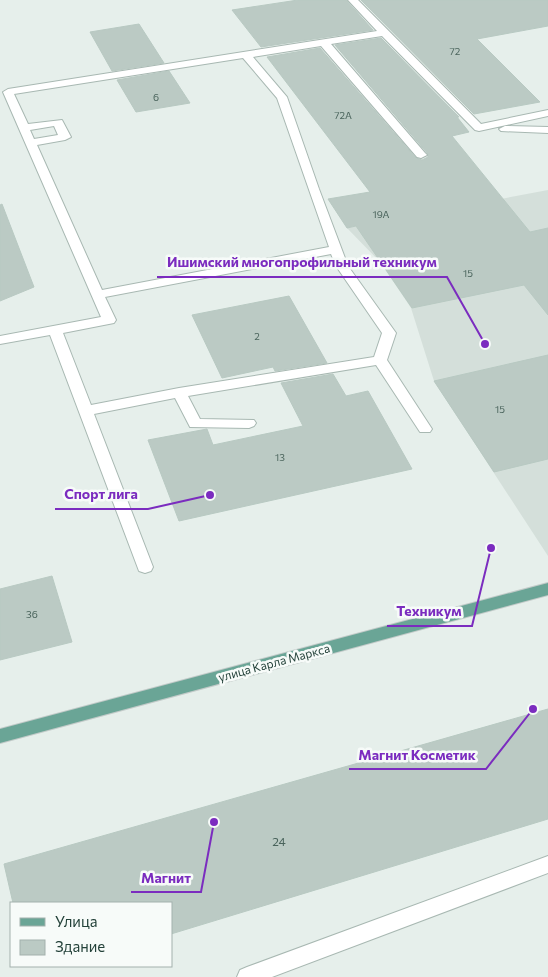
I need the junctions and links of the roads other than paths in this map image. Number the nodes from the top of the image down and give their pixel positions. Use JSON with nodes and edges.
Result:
{"nodes":[{"id":1,"x":353,"y":0,"type":"edge"},
{"id":2,"x":384,"y":33,"type":"junction"},
{"id":3,"x":324,"y":43,"type":"junction"},
{"id":4,"x":246,"y":55,"type":"junction"},
{"id":5,"x":4,"y":93,"type":"edge"},
{"id":6,"x":548,"y":113,"type":"edge"},
{"id":7,"x":24,"y":128,"type":"junction"},
{"id":8,"x":479,"y":128,"type":"junction"},
{"id":9,"x":548,"y":130,"type":"edge"},
{"id":10,"x":31,"y":143,"type":"junction"},
{"id":11,"x":421,"y":155,"type":"dead end"},
{"id":12,"x":336,"y":249,"type":"junction"},
{"id":13,"x":98,"y":295,"type":"junction"},
{"id":14,"x":55,"y":330,"type":"junction"},
{"id":15,"x":0,"y":340,"type":"edge"},
{"id":16,"x":380,"y":360,"type":"junction"},
{"id":17,"x":179,"y":393,"type":"junction"},
{"id":18,"x":85,"y":411,"type":"junction"},
{"id":19,"x":249,"y":423,"type":"dead end"},
{"id":20,"x":425,"y":429,"type":"dead end"},
{"id":21,"x":145,"y":567,"type":"dead end"},
{"id":22,"x":548,"y":589,"type":"edge"},
{"id":23,"x":0,"y":736,"type":"edge"},
{"id":24,"x":548,"y":864,"type":"edge"},
{"id":25,"x":257,"y":975,"type":"edge"}],
"edges":[{"from":1,"to":2,"type":"lane"},
{"from":2,"to":3,"type":"lane"},
{"from":2,"to":8,"type":"lane"},
{"from":3,"to":4,"type":"lane"},
{"from":3,"to":11,"type":"lane"},
{"from":4,"to":5,"type":"lane"},
{"from":4,"to":12,"type":"lane"},
{"from":5,"to":7,"type":"lane"},
{"from":6,"to":8,"type":"lane"},
{"from":7,"to":10,"type":"lane"},
{"from":7,"to":10,"type":"lane"},
{"from":8,"to":9,"type":"lane"},
{"from":10,"to":13,"type":"lane"},
{"from":12,"to":13,"type":"lane"},
{"from":12,"to":16,"type":"lane"},
{"from":13,"to":14,"type":"lane"},
{"from":14,"to":15,"type":"lane"},
{"from":14,"to":18,"type":"lane"},
{"from":16,"to":17,"type":"lane"},
{"from":16,"to":20,"type":"lane"},
{"from":17,"to":18,"type":"lane"},
{"from":17,"to":19,"type":"lane"},
{"from":18,"to":21,"type":"lane"},
{"from":22,"to":23,"type":"main road","name":"улица Карла Маркса"},
{"from":24,"to":25,"type":"lane"}]}
